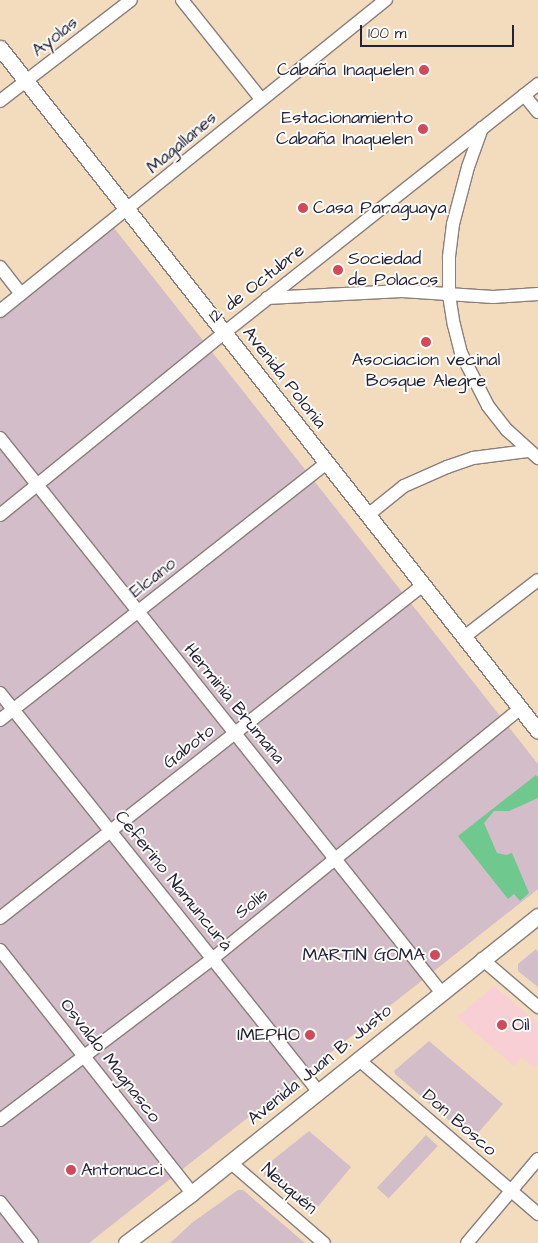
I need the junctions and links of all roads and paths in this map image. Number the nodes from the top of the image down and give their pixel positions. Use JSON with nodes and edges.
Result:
{"nodes":[{"id":1,"x":131,"y":0,"type":"edge"},
{"id":2,"x":182,"y":0,"type":"edge"},
{"id":3,"x":386,"y":0,"type":"edge"},
{"id":4,"x":0,"y":48,"type":"edge"},
{"id":5,"x":26,"y":81,"type":"junction"},
{"id":6,"x":538,"y":84,"type":"edge"},
{"id":7,"x":524,"y":95,"type":"junction"},
{"id":8,"x":261,"y":100,"type":"junction"},
{"id":9,"x":0,"y":101,"type":"edge"},
{"id":10,"x":538,"y":112,"type":"edge"},
{"id":11,"x":482,"y":128,"type":"junction"},
{"id":12,"x":128,"y":210,"type":"junction"},
{"id":13,"x":0,"y":267,"type":"edge"},
{"id":14,"x":21,"y":294,"type":"junction"},
{"id":15,"x":449,"y":294,"type":"junction"},
{"id":16,"x":538,"y":294,"type":"edge"},
{"id":17,"x":267,"y":298,"type":"junction"},
{"id":18,"x":0,"y":311,"type":"edge"},
{"id":19,"x":224,"y":333,"type":"junction"},
{"id":20,"x":0,"y":438,"type":"edge"},
{"id":21,"x":533,"y":454,"type":"edge"},
{"id":22,"x":327,"y":463,"type":"junction"},
{"id":23,"x":38,"y":485,"type":"junction"},
{"id":24,"x":0,"y":515,"type":"edge"},
{"id":25,"x":368,"y":515,"type":"junction"},
{"id":26,"x":538,"y":580,"type":"edge"},
{"id":27,"x":423,"y":585,"type":"junction"},
{"id":28,"x":138,"y":612,"type":"junction"},
{"id":29,"x":464,"y":637,"type":"junction"},
{"id":30,"x":0,"y":694,"type":"edge"},
{"id":31,"x":520,"y":709,"type":"junction"},
{"id":32,"x":13,"y":710,"type":"junction"},
{"id":33,"x":0,"y":720,"type":"edge"},
{"id":34,"x":538,"y":731,"type":"edge"},
{"id":35,"x":235,"y":733,"type":"junction"},
{"id":36,"x":110,"y":831,"type":"junction"},
{"id":37,"x":336,"y":860,"type":"junction"},
{"id":38,"x":538,"y":916,"type":"edge"},
{"id":39,"x":0,"y":918,"type":"edge"},
{"id":40,"x":0,"y":950,"type":"edge"},
{"id":41,"x":212,"y":959,"type":"junction"},
{"id":42,"x":482,"y":959,"type":"junction"},
{"id":43,"x":441,"y":992,"type":"junction"},
{"id":44,"x":538,"y":1007,"type":"edge"},
{"id":45,"x":85,"y":1057,"type":"junction"},
{"id":46,"x":358,"y":1059,"type":"junction"},
{"id":47,"x":318,"y":1091,"type":"junction"},
{"id":48,"x":0,"y":1120,"type":"edge"},
{"id":49,"x":538,"y":1159,"type":"edge"},
{"id":50,"x":230,"y":1162,"type":"junction"},
{"id":51,"x":511,"y":1191,"type":"junction"},
{"id":52,"x":192,"y":1193,"type":"junction"},
{"id":53,"x":0,"y":1202,"type":"edge"},
{"id":54,"x":538,"y":1214,"type":"edge"},
{"id":55,"x":32,"y":1243,"type":"edge"},
{"id":56,"x":126,"y":1243,"type":"edge"},
{"id":57,"x":324,"y":1243,"type":"edge"},
{"id":58,"x":467,"y":1243,"type":"edge"}],
"edges":[{"from":1,"to":5,"type":"street","name":"Ayolas"},
{"from":2,"to":8,"type":"street"},
{"from":3,"to":8,"type":"street","name":"Magallanes"},
{"from":4,"to":5,"type":"main road","name":"Avenida Polonia"},
{"from":5,"to":9,"type":"street","name":"Ayolas"},
{"from":5,"to":12,"type":"main road","name":"Avenida Polonia"},
{"from":6,"to":7,"type":"street","name":"12 de Octubre"},
{"from":7,"to":10,"type":"street"},
{"from":7,"to":11,"type":"street","name":"12 de Octubre"},
{"from":8,"to":12,"type":"street","name":"Magallanes"},
{"from":11,"to":15,"type":"street"},
{"from":11,"to":17,"type":"street","name":"12 de Octubre"},
{"from":12,"to":14,"type":"street","name":"Magallanes"},
{"from":12,"to":19,"type":"main road","name":"Avenida Polonia"},
{"from":13,"to":14,"type":"street"},
{"from":14,"to":18,"type":"street","name":"Magallanes"},
{"from":15,"to":16,"type":"street"},
{"from":15,"to":17,"type":"street"},
{"from":15,"to":21,"type":"street"},
{"from":17,"to":19,"type":"street","name":"12 de Octubre"},
{"from":19,"to":22,"type":"main road","name":"Avenida Polonia"},
{"from":19,"to":23,"type":"street","name":"12 de Octubre"},
{"from":20,"to":23,"type":"street","name":"Herminia Brumana"},
{"from":21,"to":25,"type":"street"},
{"from":22,"to":25,"type":"main road","name":"Avenida Polonia"},
{"from":22,"to":28,"type":"street","name":"Elcano"},
{"from":23,"to":24,"type":"street","name":"12 de Octubre"},
{"from":23,"to":28,"type":"street","name":"Herminia Brumana"},
{"from":25,"to":27,"type":"main road","name":"Avenida Polonia"},
{"from":26,"to":29,"type":"street"},
{"from":27,"to":29,"type":"main road","name":"Avenida Polonia"},
{"from":27,"to":35,"type":"street","name":"Gaboto"},
{"from":28,"to":32,"type":"street","name":"Elcano"},
{"from":28,"to":35,"type":"street","name":"Herminia Brumana"},
{"from":29,"to":31,"type":"main road","name":"Avenida Polonia"},
{"from":30,"to":32,"type":"street","name":"Ceferino Namuncurá"},
{"from":31,"to":34,"type":"main road","name":"Avenida Polonia"},
{"from":31,"to":37,"type":"street","name":"Solís"},
{"from":32,"to":33,"type":"street","name":"Elcano"},
{"from":32,"to":36,"type":"street","name":"Ceferino Namuncurá"},
{"from":35,"to":36,"type":"street","name":"Gaboto"},
{"from":35,"to":37,"type":"street","name":"Herminia Brumana"},
{"from":36,"to":39,"type":"street","name":"Gaboto"},
{"from":36,"to":41,"type":"street","name":"Ceferino Namuncurá"},
{"from":37,"to":41,"type":"street","name":"Solís"},
{"from":37,"to":43,"type":"street","name":"Herminia Brumana"},
{"from":38,"to":42,"type":"main road","name":"Avenida Juan B. Justo"},
{"from":40,"to":45,"type":"street","name":"Osvaldo Magnasco"},
{"from":41,"to":45,"type":"street","name":"Solís"},
{"from":41,"to":47,"type":"street","name":"Ceferino Namuncurá"},
{"from":42,"to":43,"type":"main road","name":"Avenida Juan B. Justo"},
{"from":42,"to":44,"type":"street"},
{"from":43,"to":46,"type":"main road","name":"Avenida Juan B. Justo"},
{"from":45,"to":48,"type":"street","name":"Solís"},
{"from":45,"to":52,"type":"street","name":"Osvaldo Magnasco"},
{"from":46,"to":47,"type":"main road","name":"Avenida Juan B. Justo"},
{"from":46,"to":51,"type":"street","name":"Don Bosco"},
{"from":47,"to":50,"type":"main road","name":"Avenida Juan B. Justo"},
{"from":49,"to":51,"type":"street"},
{"from":50,"to":52,"type":"main road","name":"Avenida Juan B. Justo"},
{"from":50,"to":57,"type":"street","name":"Neuquén"},
{"from":51,"to":54,"type":"street","name":"Don Bosco"},
{"from":51,"to":58,"type":"street"},
{"from":52,"to":56,"type":"main road","name":"Avenida Juan B. Justo"},
{"from":53,"to":55,"type":"street"}]}
